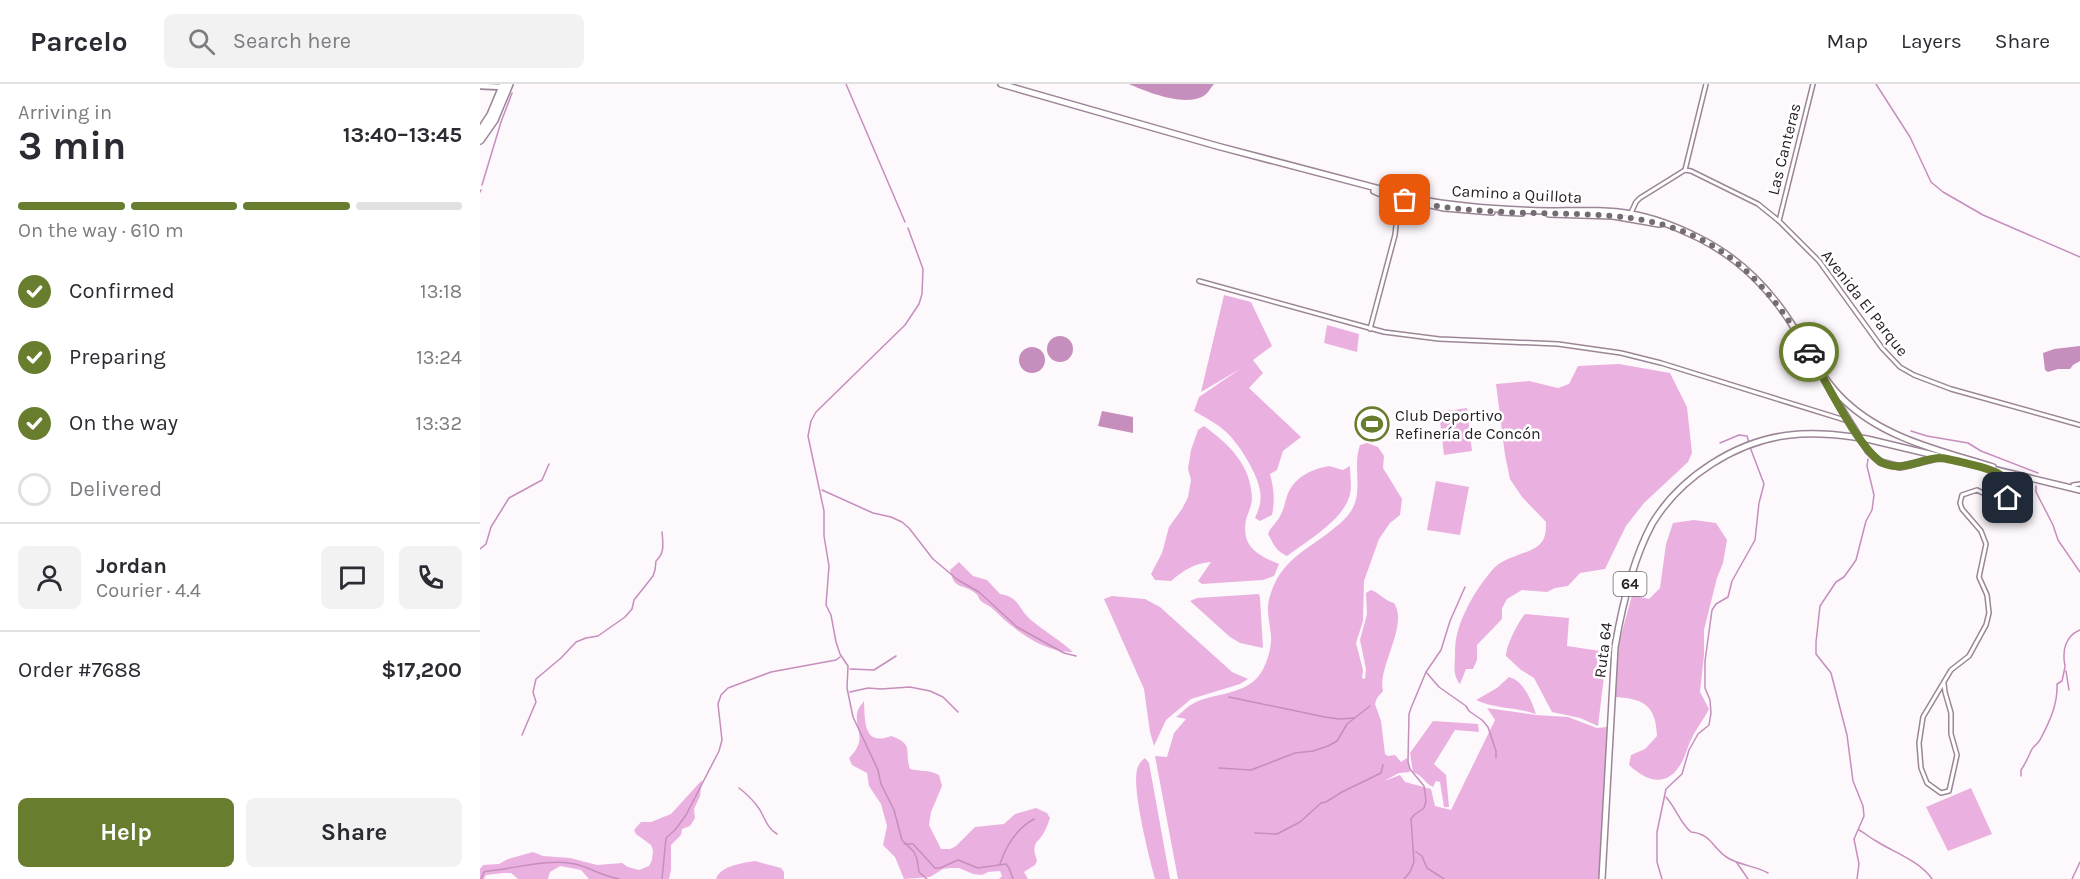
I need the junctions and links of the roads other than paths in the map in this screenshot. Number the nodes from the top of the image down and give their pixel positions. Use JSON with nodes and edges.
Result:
{"nodes":[{"id":1,"x":1001,"y":84,"type":"edge"},
{"id":2,"x":1706,"y":84,"type":"edge"},
{"id":3,"x":1813,"y":84,"type":"edge"},
{"id":4,"x":506,"y":85,"type":"edge"},
{"id":5,"x":480,"y":86,"type":"edge"},
{"id":6,"x":480,"y":132,"type":"edge"},
{"id":7,"x":480,"y":140,"type":"edge"},
{"id":8,"x":1235,"y":151,"type":"junction"},
{"id":9,"x":1685,"y":170,"type":"junction"},
{"id":10,"x":1374,"y":191,"type":"junction"},
{"id":11,"x":1399,"y":196,"type":"junction"},
{"id":12,"x":1424,"y":205,"type":"junction"},
{"id":13,"x":1398,"y":213,"type":"junction"},
{"id":14,"x":1630,"y":216,"type":"junction"},
{"id":15,"x":1779,"y":221,"type":"junction"},
{"id":16,"x":1199,"y":281,"type":"dead end"},
{"id":17,"x":1370,"y":329,"type":"junction"},
{"id":18,"x":1820,"y":370,"type":"junction"},
{"id":19,"x":1868,"y":420,"type":"junction"},
{"id":20,"x":1851,"y":424,"type":"junction"},
{"id":21,"x":2080,"y":425,"type":"edge"},
{"id":22,"x":1895,"y":446,"type":"junction"},
{"id":23,"x":1941,"y":458,"type":"junction"},
{"id":24,"x":1993,"y":468,"type":"junction"},
{"id":25,"x":2080,"y":487,"type":"edge"},
{"id":26,"x":1944,"y":684,"type":"junction"},
{"id":27,"x":1602,"y":879,"type":"edge"}],
"edges":[{"from":1,"to":8,"type":"main road","name":"Camino a Quillota"},
{"from":2,"to":9,"type":"street"},
{"from":3,"to":15,"type":"street","name":"Las Canteras"},
{"from":4,"to":5,"type":"main road"},
{"from":4,"to":6,"type":"highway"},
{"from":4,"to":7,"type":"highway"},
{"from":8,"to":10,"type":"main road","name":"Camino a Quillota"},
{"from":8,"to":11,"type":"main road","name":"Camino a Quillota"},
{"from":9,"to":14,"type":"street"},
{"from":9,"to":15,"type":"street","name":"Avenida El Parque"},
{"from":10,"to":11,"type":"main road","name":"Camino a Quillota"},
{"from":10,"to":13,"type":"main road"},
{"from":11,"to":12,"type":"main road","name":"Camino a Quillota"},
{"from":11,"to":13,"type":"street"},
{"from":11,"to":14,"type":"main road","name":"Camino a Quillota"},
{"from":12,"to":13,"type":"main road"},
{"from":12,"to":14,"type":"main road","name":"Camino a Quillota"},
{"from":13,"to":17,"type":"street"},
{"from":14,"to":18,"type":"main road","name":"Camino a Quillota"},
{"from":15,"to":21,"type":"street","name":"Avenida El Parque"},
{"from":16,"to":17,"type":"street"},
{"from":17,"to":20,"type":"street"},
{"from":18,"to":19,"type":"main road"},
{"from":18,"to":20,"type":"main road"},
{"from":19,"to":20,"type":"main road"},
{"from":19,"to":24,"type":"main road"},
{"from":20,"to":23,"type":"main road"},
{"from":22,"to":23,"type":"main road","name":"Ruta 64","number":"64"},
{"from":22,"to":24,"type":"main road","name":"Ruta 64","number":"64"},
{"from":22,"to":27,"type":"main road","name":"Ruta 64","number":"64","bridge":true},
{"from":23,"to":24,"type":"main road","name":"Ruta 64","number":"64"},
{"from":24,"to":25,"type":"main road","name":"Ruta 64","number":"64"},
{"from":24,"to":25,"type":"main road","name":"Ruta 64","number":"64"},
{"from":24,"to":26,"type":"street"},
{"from":26,"to":26,"type":"street"}]}
